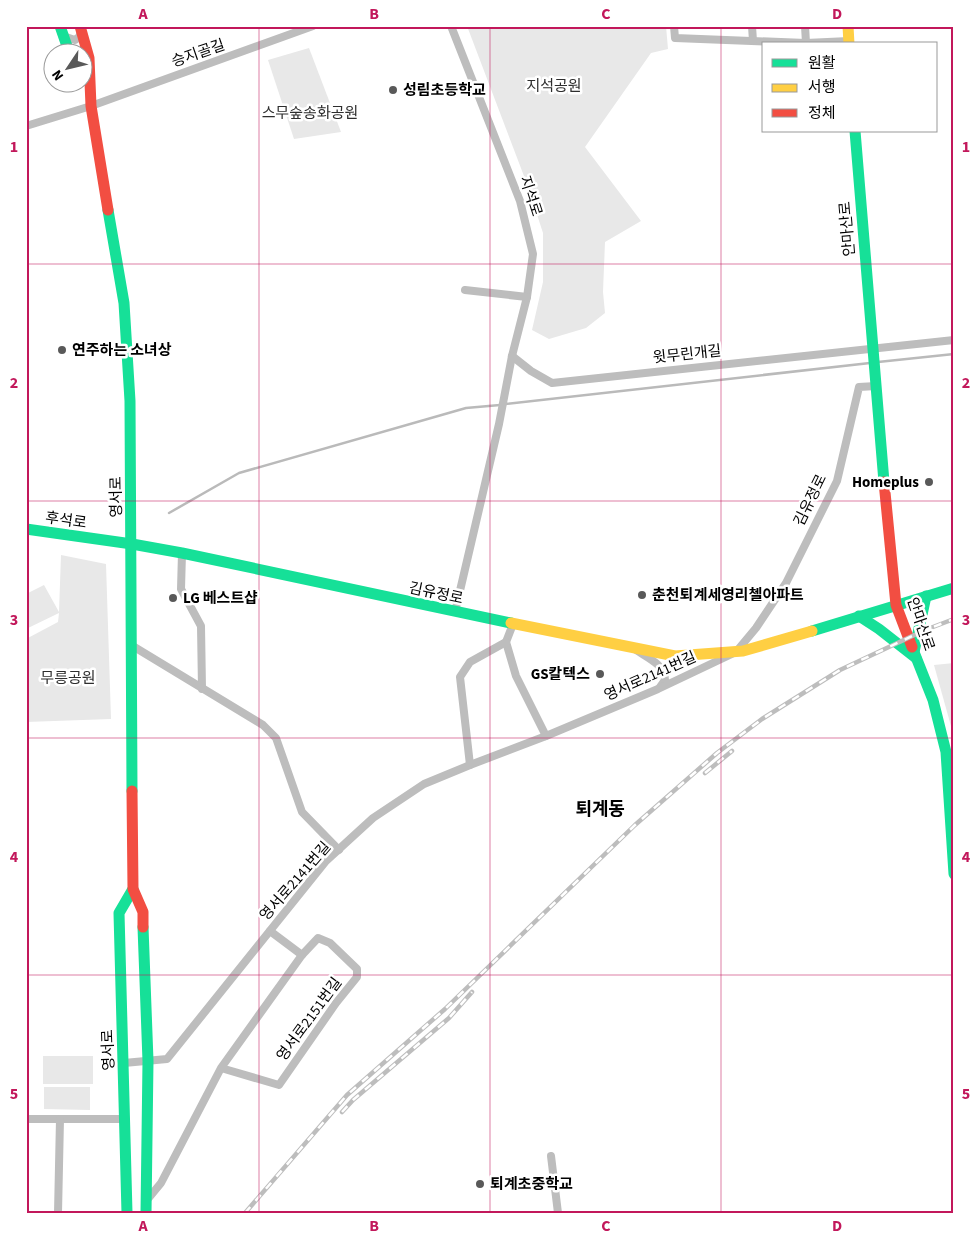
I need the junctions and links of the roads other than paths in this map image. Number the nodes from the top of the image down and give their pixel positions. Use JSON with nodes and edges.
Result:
{"nodes":[{"id":1,"x":313,"y":26,"type":"edge"},
{"id":2,"x":451,"y":26,"type":"edge"},
{"id":3,"x":674,"y":26,"type":"edge"},
{"id":4,"x":752,"y":26,"type":"edge"},
{"id":5,"x":804,"y":26,"type":"edge"},
{"id":6,"x":848,"y":26,"type":"edge"},
{"id":7,"x":81,"y":29,"type":"edge"},
{"id":8,"x":62,"y":31,"type":"edge"},
{"id":9,"x":753,"y":41,"type":"junction"},
{"id":10,"x":780,"y":42,"type":"edge"},
{"id":11,"x":806,"y":42,"type":"edge"},
{"id":12,"x":849,"y":42,"type":"edge"},
{"id":13,"x":86,"y":92,"type":"edge"},
{"id":14,"x":92,"y":106,"type":"junction"},
{"id":15,"x":26,"y":126,"type":"edge"},
{"id":16,"x":855,"y":132,"type":"edge"},
{"id":17,"x":465,"y":290,"type":"dead end"},
{"id":18,"x":527,"y":296,"type":"junction"},
{"id":19,"x":954,"y":340,"type":"edge"},
{"id":20,"x":873,"y":351,"type":"junction"},
{"id":21,"x":512,"y":356,"type":"junction"},
{"id":22,"x":875,"y":383,"type":"junction"},
{"id":23,"x":26,"y":529,"type":"edge"},
{"id":24,"x":132,"y":544,"type":"junction"},
{"id":25,"x":182,"y":553,"type":"junction"},
{"id":26,"x":954,"y":588,"type":"edge"},
{"id":27,"x":926,"y":596,"type":"junction"},
{"id":28,"x":896,"y":605,"type":"junction"},
{"id":29,"x":455,"y":612,"type":"junction"},
{"id":30,"x":859,"y":616,"type":"junction"},
{"id":31,"x":513,"y":624,"type":"junction"},
{"id":32,"x":506,"y":642,"type":"junction"},
{"id":33,"x":131,"y":645,"type":"junction"},
{"id":34,"x":634,"y":649,"type":"junction"},
{"id":35,"x":736,"y":652,"type":"junction"},
{"id":36,"x":916,"y":655,"type":"junction"},
{"id":37,"x":202,"y":689,"type":"junction"},
{"id":38,"x":658,"y":689,"type":"junction"},
{"id":39,"x":546,"y":736,"type":"junction"},
{"id":40,"x":470,"y":765,"type":"junction"},
{"id":41,"x":339,"y":850,"type":"junction"},
{"id":42,"x":954,"y":874,"type":"edge"},
{"id":43,"x":133,"y":889,"type":"junction"},
{"id":44,"x":270,"y":930,"type":"junction"},
{"id":45,"x":302,"y":955,"type":"junction"},
{"id":46,"x":148,"y":1061,"type":"junction"},
{"id":47,"x":124,"y":1063,"type":"junction"},
{"id":48,"x":220,"y":1068,"type":"junction"},
{"id":49,"x":26,"y":1119,"type":"edge"},
{"id":50,"x":60,"y":1119,"type":"junction"},
{"id":51,"x":125,"y":1119,"type":"junction"},
{"id":52,"x":551,"y":1156,"type":"dead end"},
{"id":53,"x":147,"y":1200,"type":"junction"},
{"id":54,"x":58,"y":1213,"type":"edge"},
{"id":55,"x":126,"y":1213,"type":"edge"},
{"id":56,"x":146,"y":1213,"type":"edge"},
{"id":57,"x":558,"y":1213,"type":"edge"}],
"edges":[{"from":1,"to":14,"type":"street","name":"승지골길"},
{"from":2,"to":18,"type":"street","name":"지석로"},
{"from":3,"to":9,"type":"street"},
{"from":4,"to":9,"type":"street"},
{"from":5,"to":11,"type":"street"},
{"from":6,"to":12,"type":"street"},
{"from":7,"to":8,"type":"street"},
{"from":7,"to":14,"type":"street","name":"영서로"},
{"from":9,"to":10,"type":"street"},
{"from":13,"to":14,"type":"street","name":"영서로"},
{"from":14,"to":15,"type":"street","name":"승지골길"},
{"from":14,"to":24,"type":"street","name":"영서로"},
{"from":16,"to":20,"type":"street","name":"안마산로"},
{"from":17,"to":18,"type":"street"},
{"from":18,"to":21,"type":"street","name":"지석로"},
{"from":19,"to":20,"type":"street","name":"윗무린개길"},
{"from":20,"to":21,"type":"street","name":"윗무린개길"},
{"from":20,"to":22,"type":"street","name":"안마산로"},
{"from":21,"to":29,"type":"street","name":"지석로"},
{"from":22,"to":28,"type":"street","name":"안마산로"},
{"from":22,"to":35,"type":"street","name":"김유정로"},
{"from":23,"to":24,"type":"street","name":"후석로"},
{"from":24,"to":25,"type":"street","name":"김유정로"},
{"from":24,"to":33,"type":"street","name":"영서로"},
{"from":25,"to":29,"type":"street","name":"김유정로"},
{"from":25,"to":37,"type":"street"},
{"from":26,"to":27,"type":"street","name":"김유정로"},
{"from":27,"to":28,"type":"street","name":"김유정로"},
{"from":27,"to":36,"type":"street"},
{"from":28,"to":30,"type":"street","name":"김유정로"},
{"from":28,"to":36,"type":"street","name":"안마산로"},
{"from":29,"to":31,"type":"street","name":"김유정로"},
{"from":30,"to":35,"type":"street","name":"김유정로"},
{"from":30,"to":36,"type":"street"},
{"from":31,"to":32,"type":"street"},
{"from":31,"to":34,"type":"street","name":"김유정로"},
{"from":32,"to":39,"type":"street"},
{"from":32,"to":40,"type":"street"},
{"from":33,"to":37,"type":"street"},
{"from":33,"to":43,"type":"street","name":"영서로"},
{"from":34,"to":35,"type":"street","name":"김유정로"},
{"from":34,"to":38,"type":"street"},
{"from":35,"to":38,"type":"street","name":"영서로2141번길"},
{"from":36,"to":42,"type":"street","name":"안마산로"},
{"from":37,"to":41,"type":"street"},
{"from":38,"to":39,"type":"street","name":"영서로2141번길"},
{"from":39,"to":40,"type":"street","name":"영서로2141번길"},
{"from":40,"to":41,"type":"street","name":"영서로2141번길"},
{"from":41,"to":44,"type":"street","name":"영서로2141번길"},
{"from":43,"to":46,"type":"street","name":"영서로"},
{"from":43,"to":47,"type":"street","name":"영서로"},
{"from":44,"to":45,"type":"street"},
{"from":44,"to":46,"type":"street","name":"영서로2141번길"},
{"from":45,"to":48,"type":"street","name":"영서로2151번길"},
{"from":45,"to":48,"type":"street","name":"영서로2151번길"},
{"from":46,"to":47,"type":"street","name":"영서로2141번길"},
{"from":46,"to":53,"type":"street","name":"영서로"},
{"from":47,"to":51,"type":"street","name":"영서로"},
{"from":48,"to":53,"type":"street","name":"영서로2151번길"},
{"from":49,"to":50,"type":"street"},
{"from":50,"to":51,"type":"street"},
{"from":50,"to":54,"type":"street"},
{"from":51,"to":55,"type":"street","name":"영서로"},
{"from":52,"to":57,"type":"street"},
{"from":53,"to":56,"type":"street","name":"영서로"}]}
